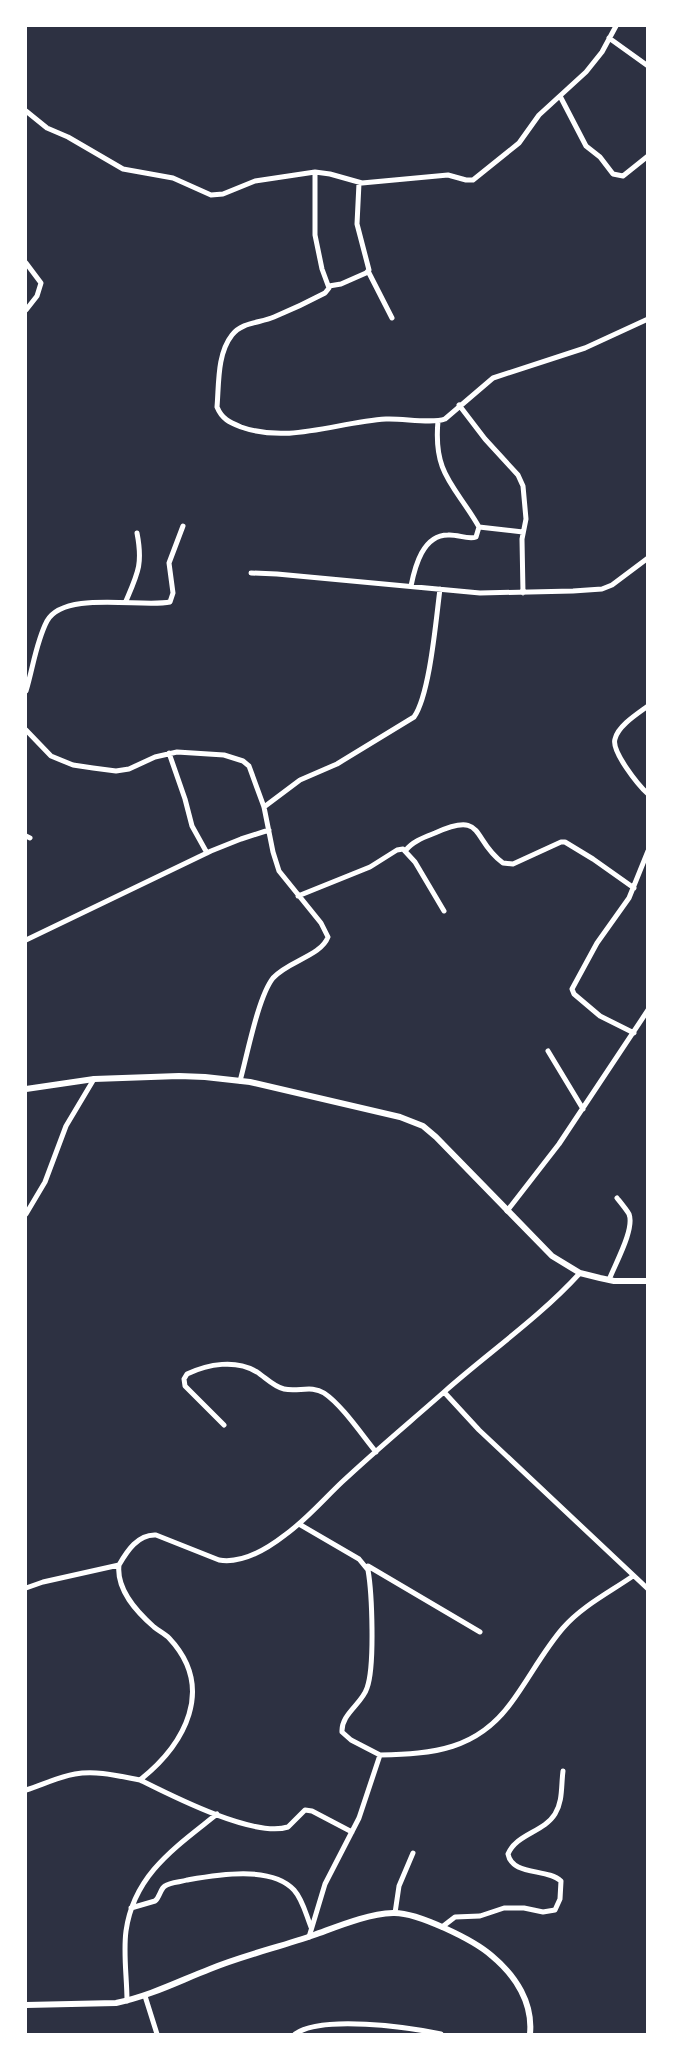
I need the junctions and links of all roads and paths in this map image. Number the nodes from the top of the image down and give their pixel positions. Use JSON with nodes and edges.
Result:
{"nodes":[{"id":1,"x":616,"y":26,"type":"edge"},
{"id":2,"x":609,"y":38,"type":"junction"},
{"id":3,"x":648,"y":66,"type":"edge"},
{"id":4,"x":560,"y":96,"type":"junction"},
{"id":5,"x":26,"y":111,"type":"edge"},
{"id":6,"x":648,"y":156,"type":"edge"},
{"id":7,"x":315,"y":172,"type":"junction"},
{"id":8,"x":358,"y":183,"type":"junction"},
{"id":9,"x":26,"y":263,"type":"edge"},
{"id":10,"x":368,"y":271,"type":"junction"},
{"id":11,"x":329,"y":286,"type":"junction"},
{"id":12,"x":26,"y":310,"type":"edge"},
{"id":13,"x":392,"y":318,"type":"dead end"},
{"id":14,"x":648,"y":319,"type":"edge"},
{"id":15,"x":459,"y":405,"type":"junction"},
{"id":16,"x":438,"y":421,"type":"junction"},
{"id":17,"x":183,"y":526,"type":"dead end"},
{"id":18,"x":479,"y":527,"type":"junction"},
{"id":19,"x":522,"y":532,"type":"junction"},
{"id":20,"x":137,"y":533,"type":"dead end"},
{"id":21,"x":648,"y":558,"type":"edge"},
{"id":22,"x":251,"y":573,"type":"dead end"},
{"id":23,"x":411,"y":586,"type":"junction"},
{"id":24,"x":440,"y":589,"type":"junction"},
{"id":25,"x":523,"y":593,"type":"junction"},
{"id":26,"x":126,"y":601,"type":"junction"},
{"id":27,"x":26,"y":691,"type":"edge"},
{"id":28,"x":648,"y":706,"type":"edge"},
{"id":29,"x":26,"y":730,"type":"edge"},
{"id":30,"x":169,"y":753,"type":"junction"},
{"id":31,"x":648,"y":794,"type":"edge"},
{"id":32,"x":264,"y":807,"type":"junction"},
{"id":33,"x":269,"y":830,"type":"junction"},
{"id":34,"x":406,"y":850,"type":"junction"},
{"id":35,"x":648,"y":851,"type":"edge"},
{"id":36,"x":207,"y":854,"type":"junction"},
{"id":37,"x":634,"y":888,"type":"junction"},
{"id":38,"x":298,"y":897,"type":"junction"},
{"id":39,"x":444,"y":911,"type":"dead end"},
{"id":40,"x":26,"y":940,"type":"edge"},
{"id":41,"x":648,"y":1010,"type":"edge"},
{"id":42,"x":634,"y":1033,"type":"junction"},
{"id":43,"x":548,"y":1051,"type":"dead end"},
{"id":44,"x":94,"y":1079,"type":"junction"},
{"id":45,"x":240,"y":1081,"type":"junction"},
{"id":46,"x":26,"y":1089,"type":"edge"},
{"id":47,"x":583,"y":1109,"type":"junction"},
{"id":48,"x":617,"y":1198,"type":"dead end"},
{"id":49,"x":507,"y":1211,"type":"junction"},
{"id":50,"x":26,"y":1214,"type":"edge"},
{"id":51,"x":580,"y":1273,"type":"junction"},
{"id":52,"x":609,"y":1280,"type":"junction"},
{"id":53,"x":648,"y":1281,"type":"edge"},
{"id":54,"x":444,"y":1392,"type":"junction"},
{"id":55,"x":224,"y":1425,"type":"dead end"},
{"id":56,"x":376,"y":1452,"type":"junction"},
{"id":57,"x":299,"y":1524,"type":"junction"},
{"id":58,"x":119,"y":1565,"type":"junction"},
{"id":59,"x":365,"y":1565,"type":"junction"},
{"id":60,"x":633,"y":1576,"type":"junction"},
{"id":61,"x":26,"y":1588,"type":"edge"},
{"id":62,"x":648,"y":1589,"type":"edge"},
{"id":63,"x":480,"y":1632,"type":"dead end"},
{"id":64,"x":380,"y":1755,"type":"junction"},
{"id":65,"x":563,"y":1772,"type":"dead end"},
{"id":66,"x":140,"y":1780,"type":"junction"},
{"id":67,"x":26,"y":1790,"type":"edge"},
{"id":68,"x":217,"y":1814,"type":"junction"},
{"id":69,"x":352,"y":1832,"type":"junction"},
{"id":70,"x":412,"y":1853,"type":"dead end"},
{"id":71,"x":131,"y":1908,"type":"junction"},
{"id":72,"x":394,"y":1913,"type":"junction"},
{"id":73,"x":442,"y":1927,"type":"junction"},
{"id":74,"x":311,"y":1929,"type":"junction"},
{"id":75,"x":309,"y":1937,"type":"junction"},
{"id":76,"x":145,"y":1996,"type":"junction"},
{"id":77,"x":127,"y":2001,"type":"junction"},
{"id":78,"x":26,"y":2005,"type":"edge"},
{"id":79,"x":157,"y":2034,"type":"edge"},
{"id":80,"x":295,"y":2034,"type":"edge"},
{"id":81,"x":441,"y":2034,"type":"edge"},
{"id":82,"x":530,"y":2034,"type":"edge"}],
"edges":[{"from":1,"to":2,"type":"street"},
{"from":2,"to":3,"type":"street"},
{"from":2,"to":4,"type":"street"},
{"from":4,"to":6,"type":"street"},
{"from":4,"to":8,"type":"street"},
{"from":5,"to":7,"type":"street"},
{"from":7,"to":8,"type":"street"},
{"from":7,"to":11,"type":"street"},
{"from":8,"to":10,"type":"street"},
{"from":9,"to":12,"type":"street"},
{"from":10,"to":11,"type":"street"},
{"from":10,"to":13,"type":"street"},
{"from":11,"to":16,"type":"street"},
{"from":14,"to":15,"type":"street"},
{"from":15,"to":16,"type":"street"},
{"from":15,"to":19,"type":"street"},
{"from":16,"to":18,"type":"street"},
{"from":17,"to":26,"type":"street"},
{"from":18,"to":19,"type":"street"},
{"from":18,"to":23,"type":"street"},
{"from":19,"to":25,"type":"street"},
{"from":20,"to":26,"type":"street"},
{"from":21,"to":25,"type":"street"},
{"from":22,"to":23,"type":"street"},
{"from":23,"to":24,"type":"street"},
{"from":24,"to":25,"type":"street"},
{"from":24,"to":32,"type":"street"},
{"from":26,"to":27,"type":"street"},
{"from":28,"to":31,"type":"street"},
{"from":29,"to":30,"type":"street"},
{"from":30,"to":32,"type":"street"},
{"from":30,"to":36,"type":"street"},
{"from":32,"to":33,"type":"street"},
{"from":33,"to":36,"type":"street"},
{"from":33,"to":38,"type":"street"},
{"from":34,"to":37,"type":"street"},
{"from":34,"to":38,"type":"street"},
{"from":34,"to":39,"type":"street"},
{"from":35,"to":37,"type":"street"},
{"from":36,"to":40,"type":"street"},
{"from":37,"to":42,"type":"street"},
{"from":38,"to":45,"type":"street"},
{"from":41,"to":42,"type":"street"},
{"from":42,"to":47,"type":"street"},
{"from":43,"to":47,"type":"street"},
{"from":44,"to":45,"type":"street"},
{"from":44,"to":46,"type":"street"},
{"from":44,"to":50,"type":"street"},
{"from":45,"to":49,"type":"street"},
{"from":47,"to":49,"type":"street"},
{"from":48,"to":52,"type":"street"},
{"from":49,"to":51,"type":"street"},
{"from":51,"to":52,"type":"street"},
{"from":51,"to":54,"type":"street"},
{"from":52,"to":53,"type":"street"},
{"from":54,"to":56,"type":"street"},
{"from":54,"to":60,"type":"street"},
{"from":55,"to":56,"type":"street"},
{"from":56,"to":57,"type":"street"},
{"from":57,"to":58,"type":"street"},
{"from":57,"to":59,"type":"street"},
{"from":58,"to":61,"type":"street"},
{"from":58,"to":66,"type":"street"},
{"from":59,"to":63,"type":"street"},
{"from":59,"to":64,"type":"street"},
{"from":60,"to":62,"type":"street"},
{"from":60,"to":64,"type":"street"},
{"from":64,"to":69,"type":"street"},
{"from":65,"to":73,"type":"street"},
{"from":66,"to":67,"type":"street"},
{"from":66,"to":68,"type":"street"},
{"from":68,"to":69,"type":"street"},
{"from":68,"to":71,"type":"street"},
{"from":69,"to":74,"type":"street"},
{"from":70,"to":72,"type":"street"},
{"from":71,"to":74,"type":"street"},
{"from":71,"to":77,"type":"street"},
{"from":72,"to":73,"type":"street"},
{"from":72,"to":75,"type":"street"},
{"from":73,"to":82,"type":"street"},
{"from":74,"to":75,"type":"street"},
{"from":75,"to":76,"type":"street"},
{"from":76,"to":77,"type":"street"},
{"from":76,"to":79,"type":"street"},
{"from":77,"to":78,"type":"street"},
{"from":80,"to":81,"type":"street"}]}
